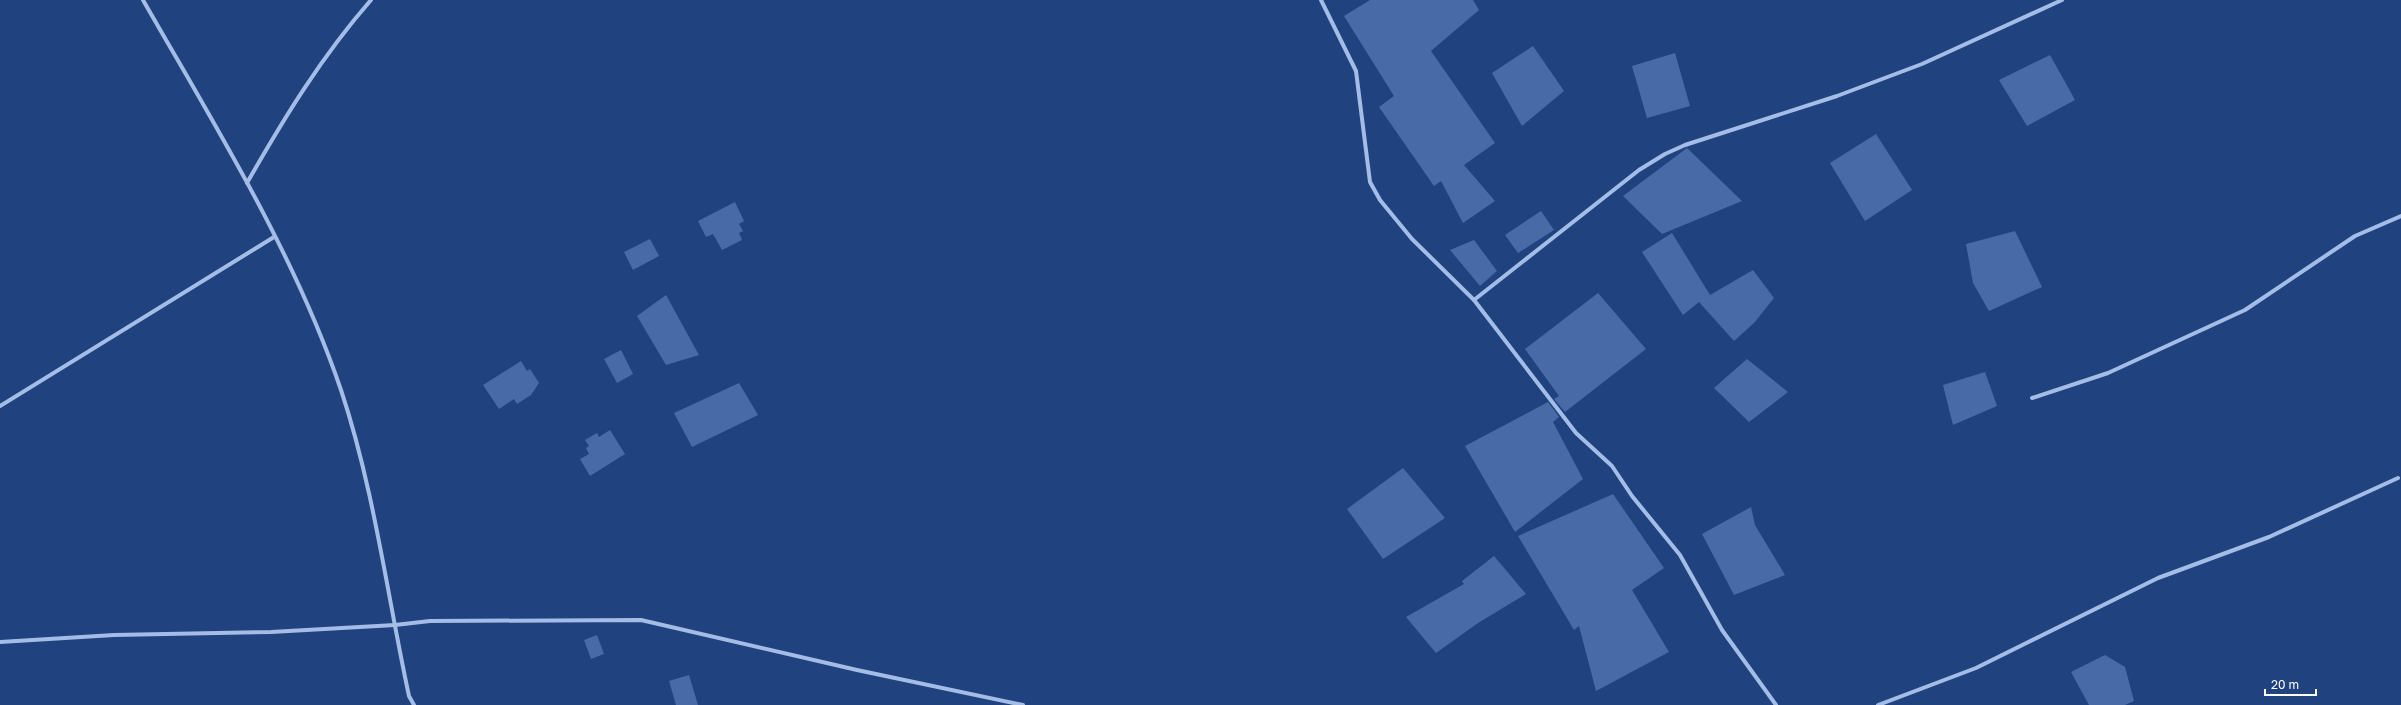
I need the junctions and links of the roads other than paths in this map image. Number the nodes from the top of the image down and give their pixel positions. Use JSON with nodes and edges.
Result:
{"nodes":[{"id":1,"x":143,"y":0,"type":"edge"},
{"id":2,"x":371,"y":0,"type":"edge"},
{"id":3,"x":1322,"y":0,"type":"edge"},
{"id":4,"x":2062,"y":0,"type":"edge"},
{"id":5,"x":247,"y":183,"type":"junction"},
{"id":6,"x":2401,"y":216,"type":"edge"},
{"id":7,"x":274,"y":237,"type":"junction"},
{"id":8,"x":1474,"y":300,"type":"junction"},
{"id":9,"x":2032,"y":398,"type":"dead end"},
{"id":10,"x":0,"y":406,"type":"edge"},
{"id":11,"x":2398,"y":478,"type":"dead end"},
{"id":12,"x":395,"y":625,"type":"junction"},
{"id":13,"x":0,"y":642,"type":"edge"},
{"id":14,"x":414,"y":705,"type":"edge"},
{"id":15,"x":1023,"y":705,"type":"edge"},
{"id":16,"x":1776,"y":705,"type":"edge"},
{"id":17,"x":1878,"y":705,"type":"edge"}],
"edges":[{"from":1,"to":5,"type":"street"},
{"from":2,"to":5,"type":"street"},
{"from":3,"to":8,"type":"street"},
{"from":4,"to":8,"type":"street"},
{"from":5,"to":7,"type":"street"},
{"from":6,"to":9,"type":"street"},
{"from":7,"to":10,"type":"street"},
{"from":7,"to":12,"type":"street"},
{"from":8,"to":16,"type":"street"},
{"from":11,"to":17,"type":"street"},
{"from":12,"to":13,"type":"street"},
{"from":12,"to":14,"type":"street"},
{"from":12,"to":15,"type":"street"}]}
